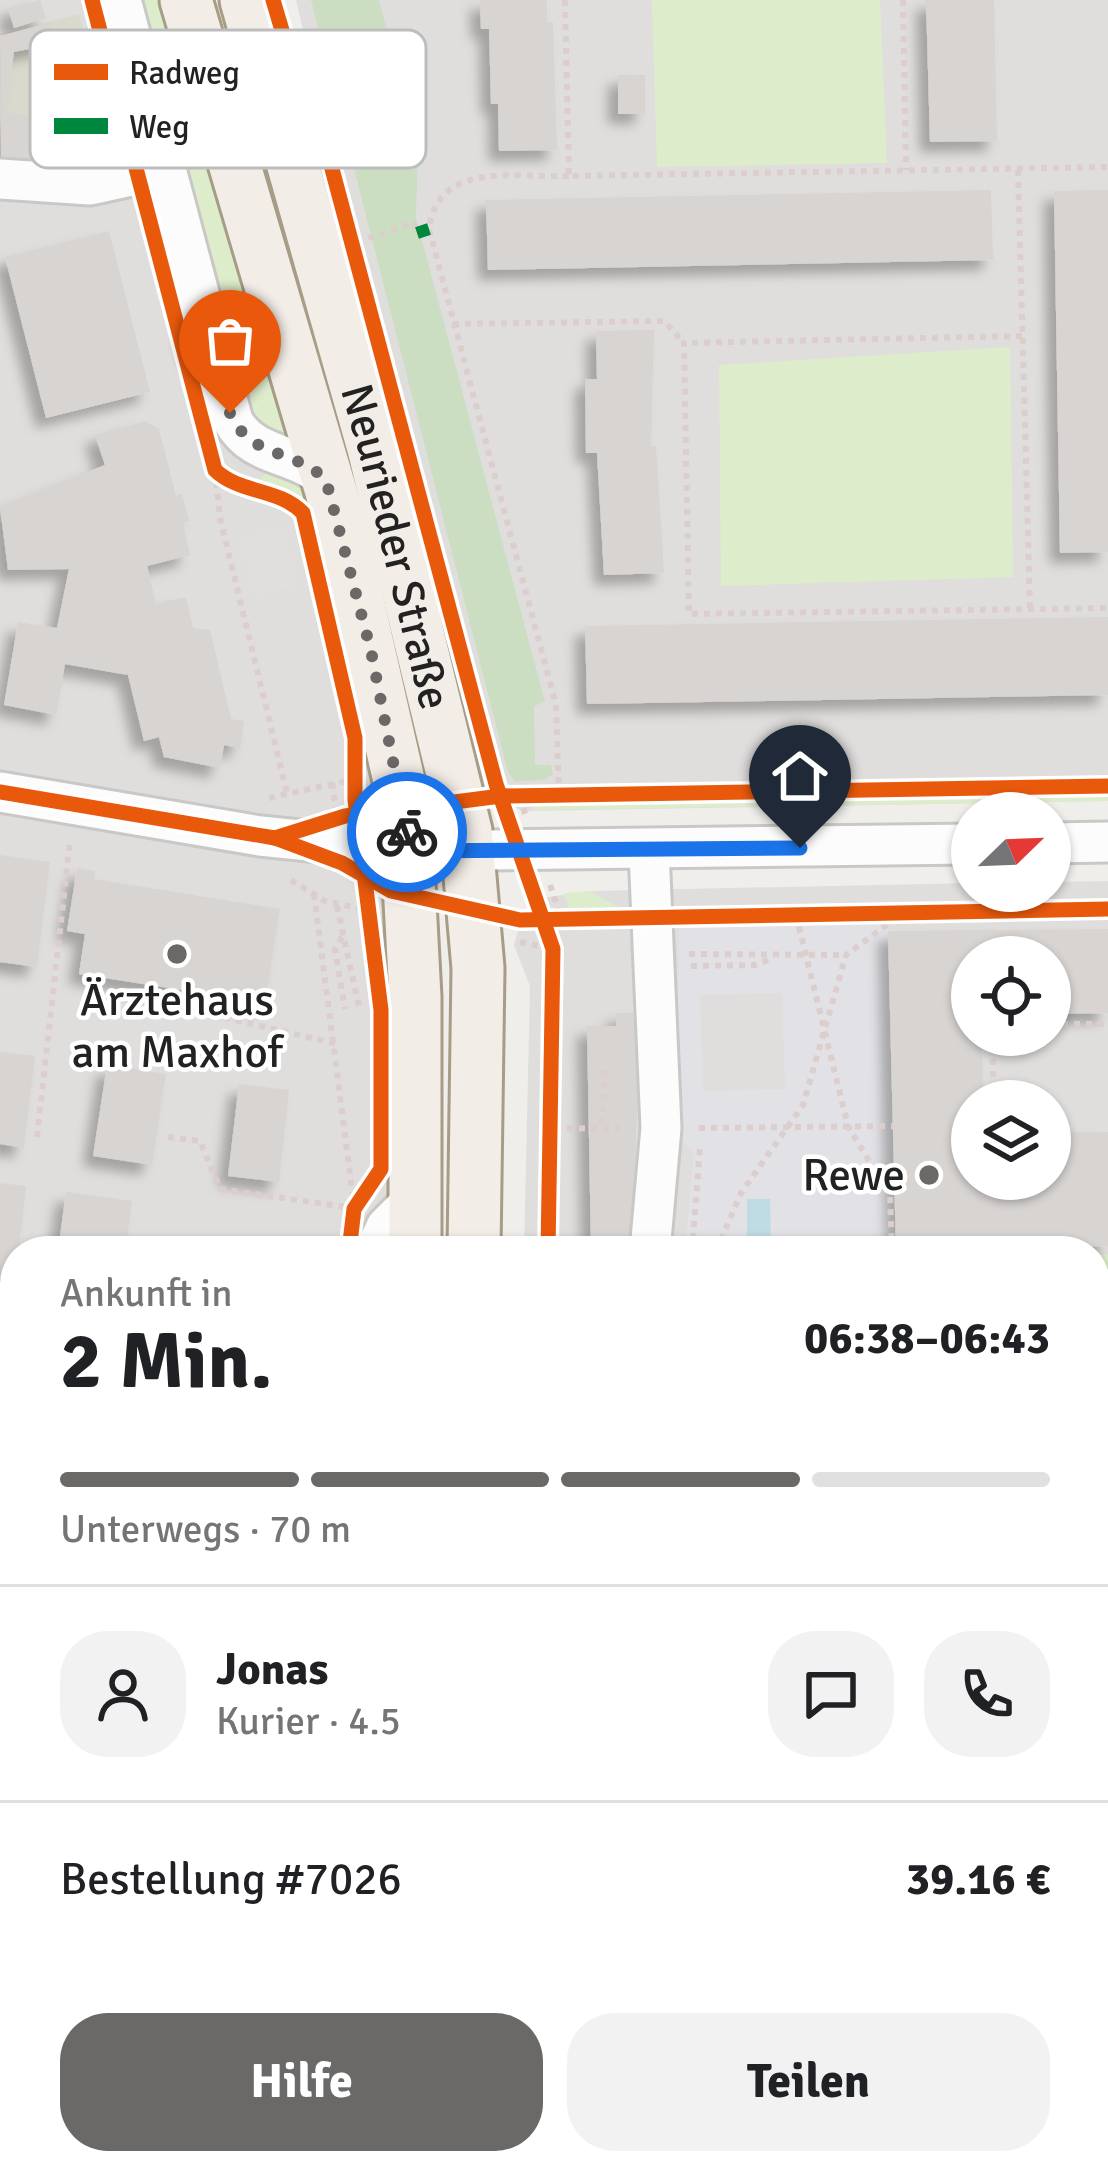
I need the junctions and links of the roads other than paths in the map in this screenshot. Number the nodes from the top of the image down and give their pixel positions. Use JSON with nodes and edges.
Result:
{"nodes":[{"id":1,"x":121,"y":0,"type":"edge"},
{"id":2,"x":187,"y":0,"type":"edge"},
{"id":3,"x":246,"y":0,"type":"edge"},
{"id":4,"x":129,"y":30,"type":"edge"},
{"id":5,"x":196,"y":30,"type":"edge"},
{"id":6,"x":255,"y":30,"type":"edge"},
{"id":7,"x":236,"y":168,"type":"edge"},
{"id":8,"x":294,"y":168,"type":"edge"},
{"id":9,"x":167,"y":169,"type":"joint"},
{"id":10,"x":0,"y":179,"type":"edge"},
{"id":11,"x":326,"y":480,"type":"junction"},
{"id":12,"x":0,"y":792,"type":"edge"},
{"id":13,"x":375,"y":837,"type":"junction"},
{"id":14,"x":1108,"y":842,"type":"edge"},
{"id":15,"x":1071,"y":843,"type":"edge"},
{"id":16,"x":951,"y":844,"type":"edge"},
{"id":17,"x":649,"y":851,"type":"junction"},
{"id":18,"x":494,"y":852,"type":"junction"},
{"id":19,"x":390,"y":1226,"type":"edge"},
{"id":20,"x":474,"y":1236,"type":"edge"},
{"id":21,"x":651,"y":1236,"type":"edge"}],
"edges":[{"from":1,"to":4,"type":"street"},
{"from":2,"to":5,"type":"main road","name":"Neurieder Straße"},
{"from":3,"to":6,"type":"main road","name":"Neurieder Straße"},
{"from":7,"to":11,"type":"main road","name":"Neurieder Straße"},
{"from":8,"to":18,"type":"main road","name":"Neurieder Straße"},
{"from":9,"to":10,"type":"street"},
{"from":9,"to":11,"type":"street"},
{"from":11,"to":13,"type":"main road","name":"Neurieder Straße"},
{"from":12,"to":13,"type":"street"},
{"from":13,"to":18,"type":"street"},
{"from":13,"to":19,"type":"main road","name":"Neurieder Straße"},
{"from":14,"to":15,"type":"street"},
{"from":16,"to":17,"type":"street"},
{"from":17,"to":18,"type":"street"},
{"from":17,"to":21,"type":"street"},
{"from":18,"to":20,"type":"main road","name":"Neurieder Straße"}]}
